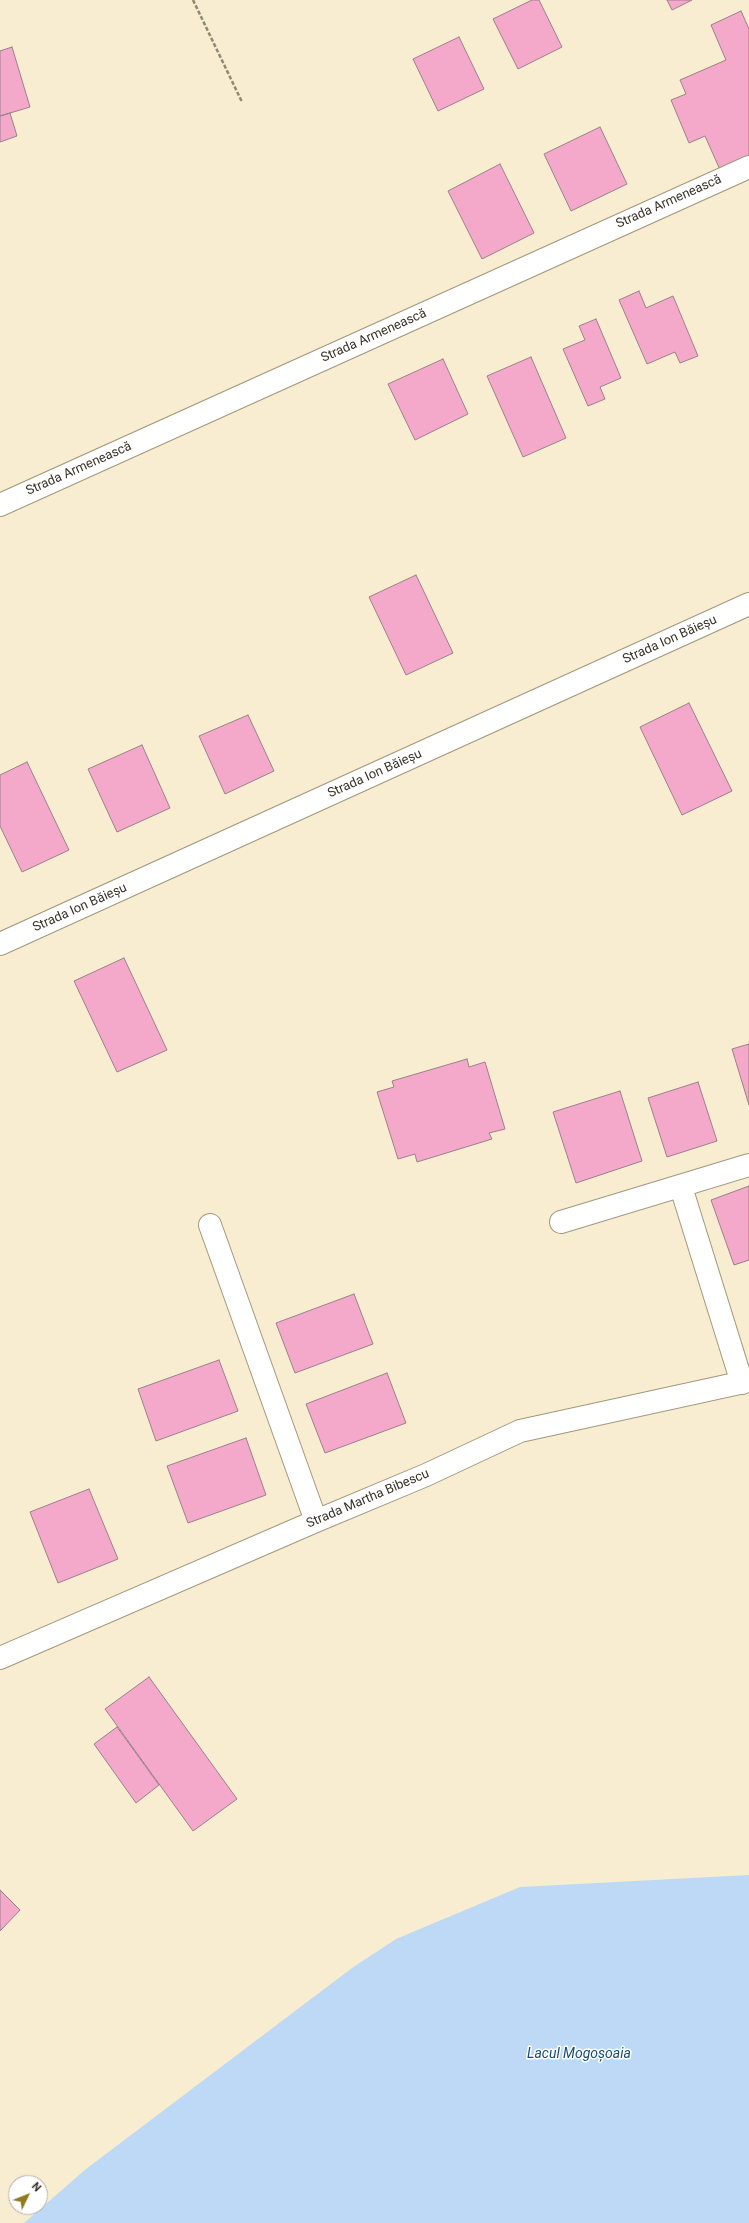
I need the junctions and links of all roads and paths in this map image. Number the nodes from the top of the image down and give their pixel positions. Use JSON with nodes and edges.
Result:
{"nodes":[{"id":1,"x":193,"y":0,"type":"edge"},
{"id":2,"x":242,"y":102,"type":"dead end"},
{"id":3,"x":749,"y":167,"type":"edge"},
{"id":4,"x":0,"y":505,"type":"edge"},
{"id":5,"x":749,"y":604,"type":"edge"},
{"id":6,"x":0,"y":944,"type":"edge"},
{"id":7,"x":749,"y":1165,"type":"edge"},
{"id":8,"x":681,"y":1187,"type":"junction"},
{"id":9,"x":561,"y":1222,"type":"dead end"},
{"id":10,"x":210,"y":1225,"type":"dead end"},
{"id":11,"x":746,"y":1382,"type":"edge"},
{"id":12,"x":316,"y":1521,"type":"junction"},
{"id":13,"x":0,"y":1658,"type":"edge"}],
"edges":[{"from":1,"to":2,"type":"path"},
{"from":3,"to":4,"type":"street","name":"Strada Armenească"},
{"from":5,"to":6,"type":"street","name":"Strada Ion Băieșu"},
{"from":7,"to":8,"type":"street"},
{"from":8,"to":9,"type":"street"},
{"from":8,"to":11,"type":"street"},
{"from":10,"to":12,"type":"street"},
{"from":11,"to":12,"type":"street","name":"Strada Martha Bibescu"},
{"from":12,"to":13,"type":"street","name":"Strada Martha Bibescu"}]}
